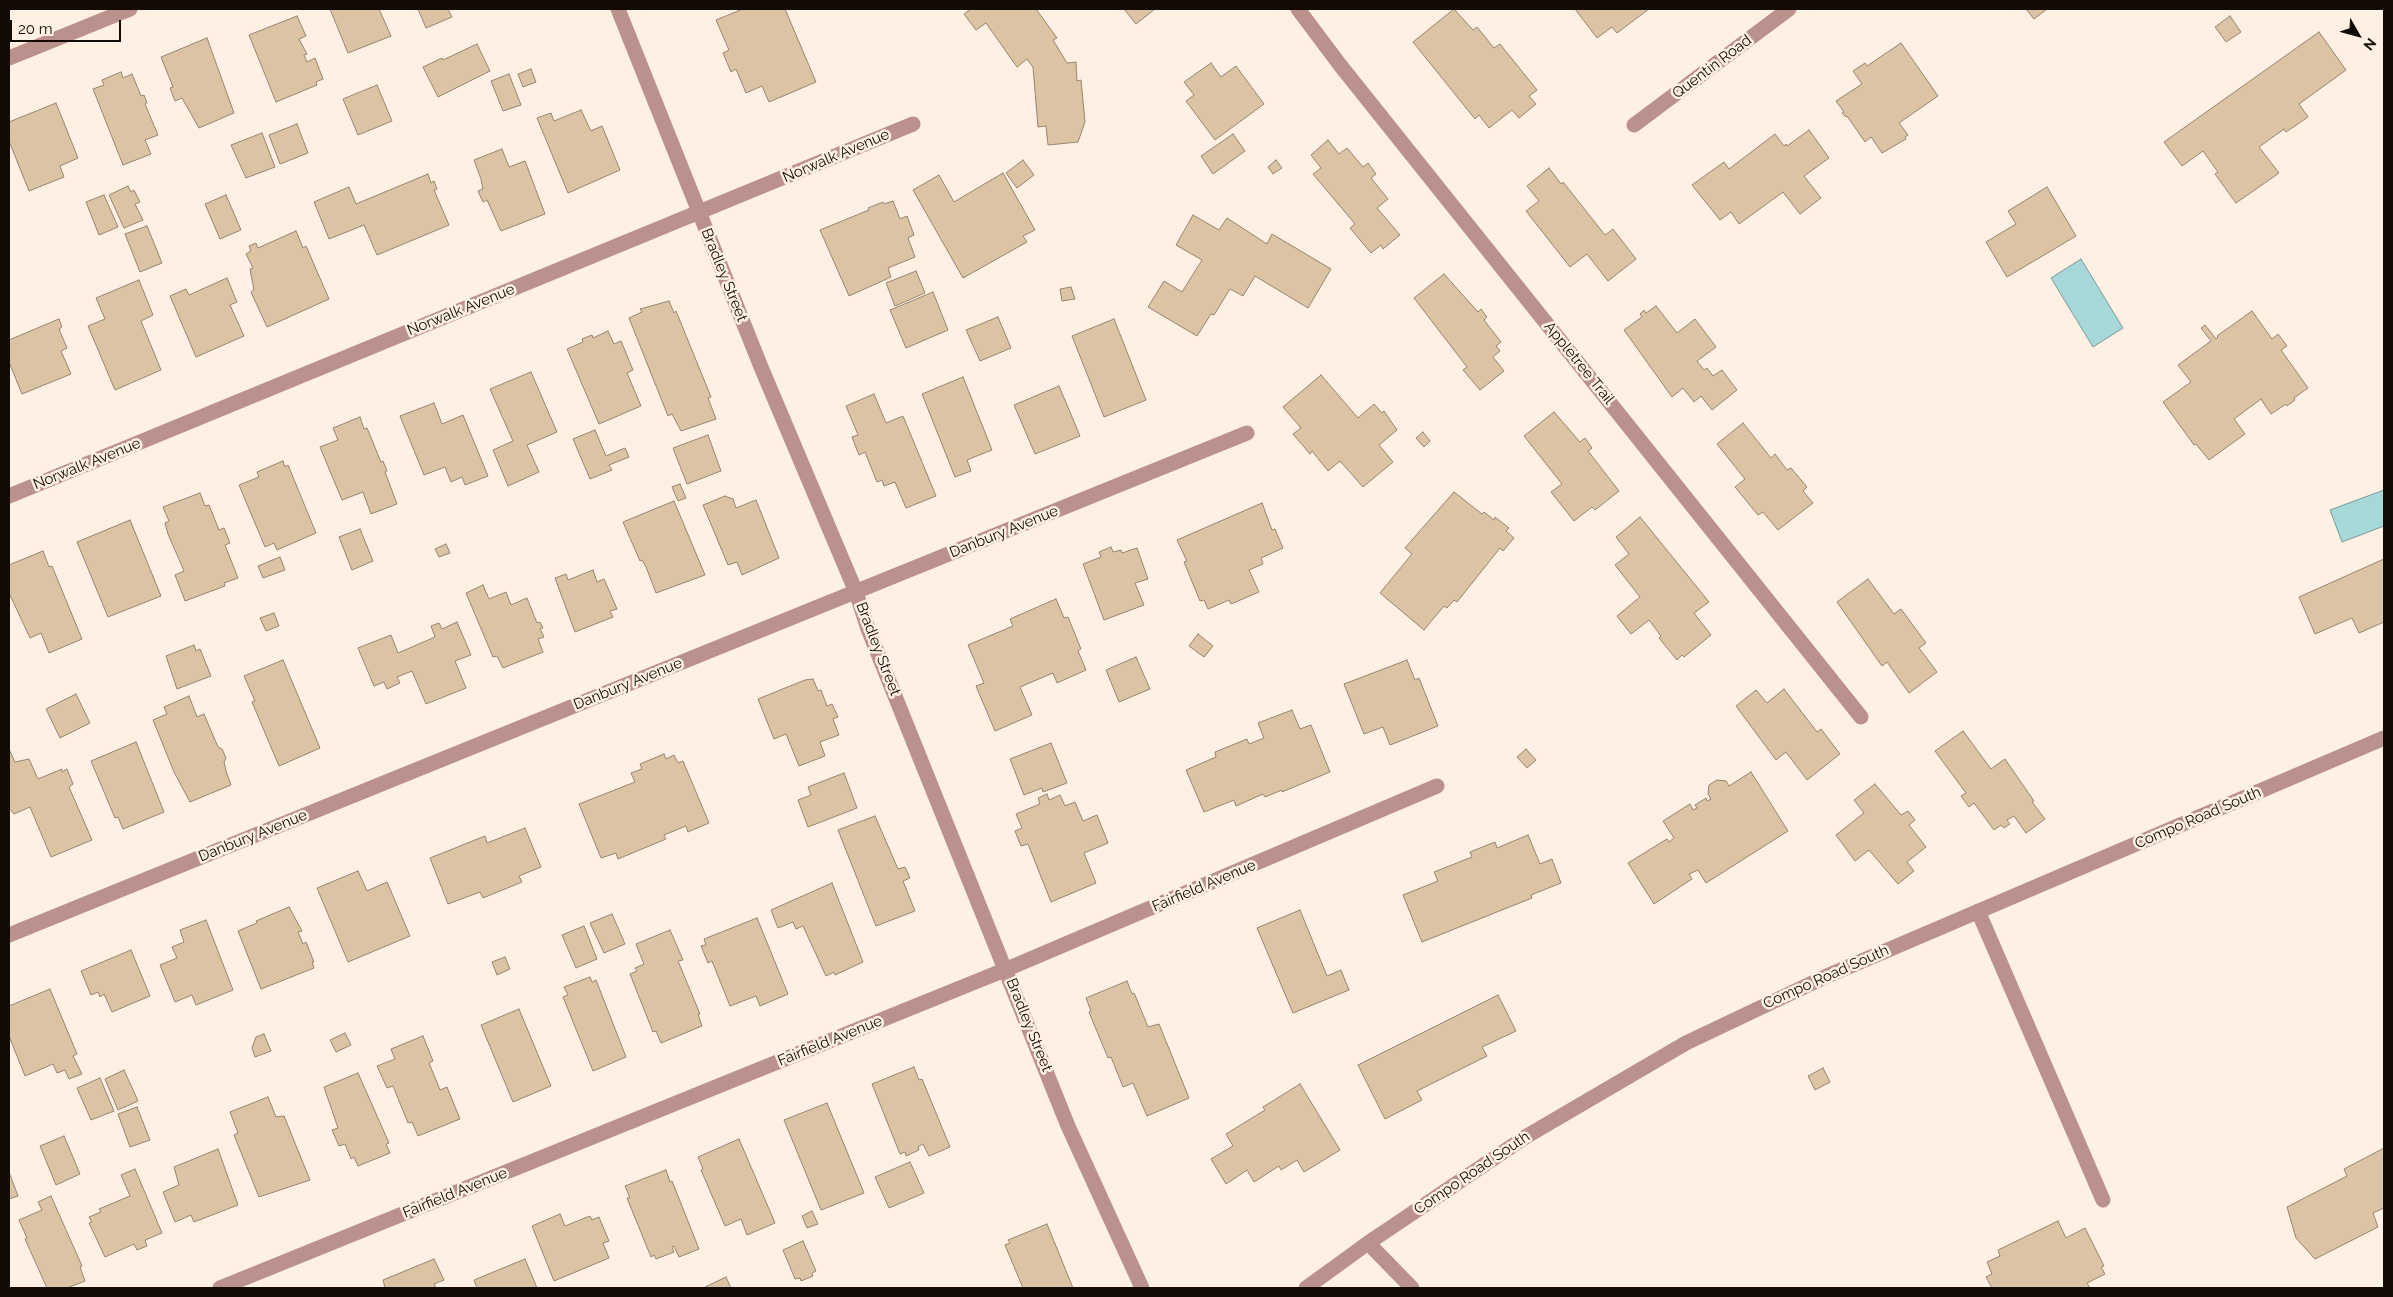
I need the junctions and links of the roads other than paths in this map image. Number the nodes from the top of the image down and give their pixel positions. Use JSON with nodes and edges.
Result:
{"nodes":[{"id":1,"x":130,"y":9,"type":"edge"},
{"id":2,"x":618,"y":9,"type":"edge"},
{"id":3,"x":1298,"y":9,"type":"edge"},
{"id":4,"x":1790,"y":9,"type":"edge"},
{"id":5,"x":9,"y":58,"type":"edge"},
{"id":6,"x":914,"y":124,"type":"dead end"},
{"id":7,"x":1634,"y":125,"type":"dead end"},
{"id":8,"x":699,"y":213,"type":"junction"},
{"id":9,"x":1247,"y":433,"type":"dead end"},
{"id":10,"x":9,"y":496,"type":"edge"},
{"id":11,"x":856,"y":592,"type":"junction"},
{"id":12,"x":1861,"y":717,"type":"dead end"},
{"id":13,"x":2384,"y":738,"type":"edge"},
{"id":14,"x":1437,"y":786,"type":"dead end"},
{"id":15,"x":1978,"y":911,"type":"junction"},
{"id":16,"x":9,"y":935,"type":"edge"},
{"id":17,"x":1007,"y":970,"type":"junction"},
{"id":18,"x":2103,"y":1200,"type":"dead end"},
{"id":19,"x":1368,"y":1243,"type":"junction"},
{"id":20,"x":220,"y":1288,"type":"edge"},
{"id":21,"x":1142,"y":1288,"type":"edge"},
{"id":22,"x":1306,"y":1288,"type":"edge"},
{"id":23,"x":1412,"y":1288,"type":"edge"}],
"edges":[{"from":1,"to":5,"type":"street"},
{"from":2,"to":8,"type":"street","name":"Bradley Street"},
{"from":3,"to":12,"type":"street","name":"Appletree Trail"},
{"from":4,"to":7,"type":"street","name":"Quentin Road"},
{"from":6,"to":8,"type":"street","name":"Norwalk Avenue"},
{"from":8,"to":10,"type":"street","name":"Norwalk Avenue"},
{"from":8,"to":11,"type":"street","name":"Bradley Street"},
{"from":9,"to":11,"type":"street","name":"Danbury Avenue"},
{"from":11,"to":16,"type":"street","name":"Danbury Avenue"},
{"from":11,"to":17,"type":"street","name":"Bradley Street"},
{"from":13,"to":15,"type":"street","name":"Compo Road South"},
{"from":14,"to":17,"type":"street","name":"Fairfield Avenue"},
{"from":15,"to":18,"type":"street"},
{"from":15,"to":19,"type":"street","name":"Compo Road South"},
{"from":17,"to":20,"type":"street","name":"Fairfield Avenue"},
{"from":17,"to":21,"type":"street","name":"Bradley Street"},
{"from":19,"to":22,"type":"street","name":"Compo Road South"},
{"from":19,"to":23,"type":"street"}]}
